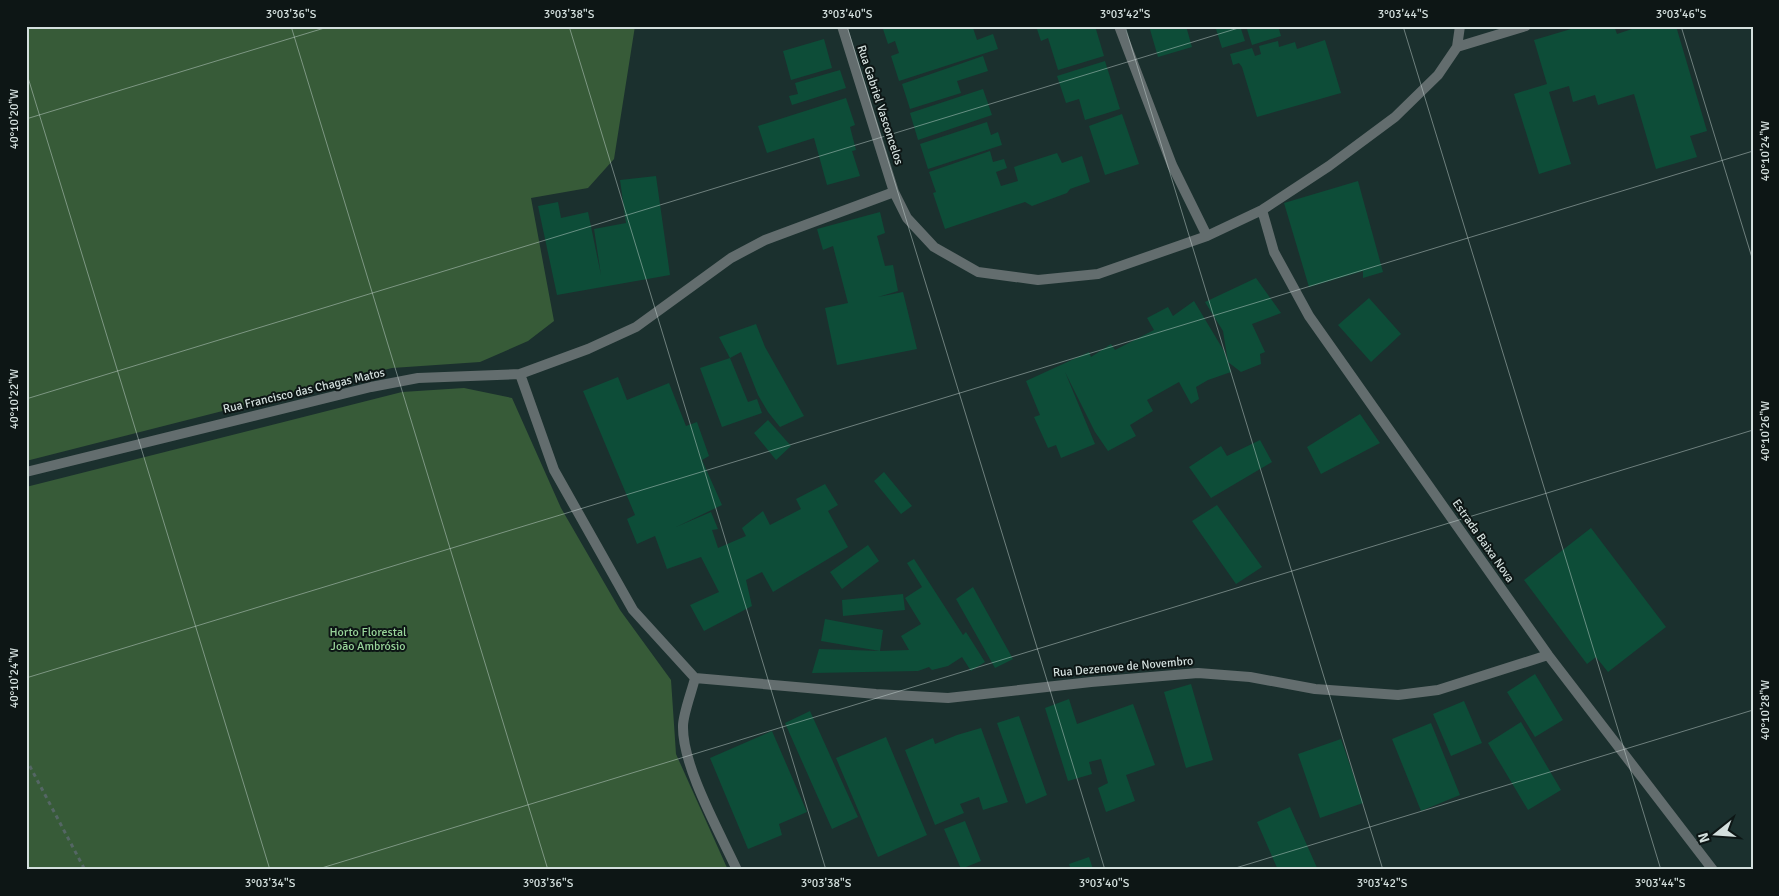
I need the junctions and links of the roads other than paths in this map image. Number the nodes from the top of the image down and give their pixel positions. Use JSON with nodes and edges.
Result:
{"nodes":[{"id":1,"x":842,"y":26,"type":"edge"},
{"id":2,"x":1119,"y":26,"type":"edge"},
{"id":3,"x":1460,"y":26,"type":"edge"},
{"id":4,"x":1526,"y":26,"type":"edge"},
{"id":5,"x":1457,"y":47,"type":"junction"},
{"id":6,"x":894,"y":192,"type":"junction"},
{"id":7,"x":1262,"y":210,"type":"junction"},
{"id":8,"x":1207,"y":236,"type":"junction"},
{"id":9,"x":520,"y":374,"type":"junction"},
{"id":10,"x":26,"y":472,"type":"edge"},
{"id":11,"x":1548,"y":655,"type":"junction"},
{"id":12,"x":695,"y":678,"type":"junction"},
{"id":13,"x":737,"y":870,"type":"edge"},
{"id":14,"x":1713,"y":870,"type":"edge"}],
"edges":[{"from":1,"to":6,"type":"street","name":"Rua Gabriel Vasconcelos"},
{"from":2,"to":8,"type":"street"},
{"from":3,"to":5,"type":"street"},
{"from":4,"to":5,"type":"street"},
{"from":5,"to":7,"type":"street","name":"Rua Gabriel Vasconcelos"},
{"from":6,"to":8,"type":"street","name":"Rua Gabriel Vasconcelos"},
{"from":6,"to":9,"type":"street","name":"Rua Francisco das Chagas Matos"},
{"from":7,"to":8,"type":"street","name":"Rua Gabriel Vasconcelos"},
{"from":7,"to":11,"type":"street","name":"Estrada Baixa Nova"},
{"from":9,"to":10,"type":"street","name":"Rua Francisco das Chagas Matos"},
{"from":9,"to":12,"type":"street"},
{"from":11,"to":12,"type":"street","name":"Rua Dezenove de Novembro"},
{"from":11,"to":14,"type":"street","name":"Estrada Baixa Nova"},
{"from":12,"to":13,"type":"street"}]}
